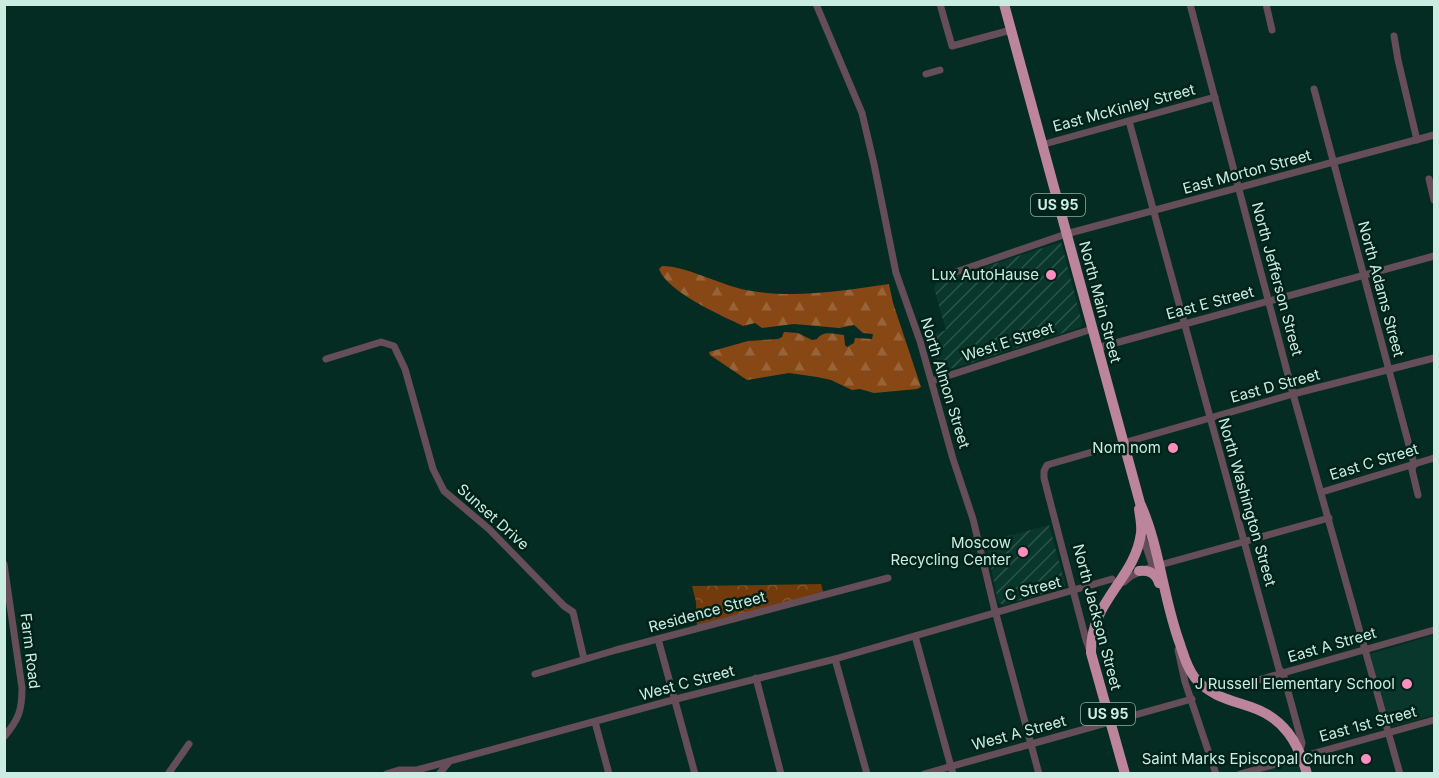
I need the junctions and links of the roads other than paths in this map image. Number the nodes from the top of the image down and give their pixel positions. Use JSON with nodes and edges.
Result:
{"nodes":[{"id":1,"x":816,"y":4,"type":"edge"},
{"id":2,"x":940,"y":4,"type":"edge"},
{"id":3,"x":1004,"y":4,"type":"edge"},
{"id":4,"x":1190,"y":4,"type":"edge"},
{"id":5,"x":1266,"y":4,"type":"edge"},
{"id":6,"x":1011,"y":30,"type":"junction"},
{"id":7,"x":1272,"y":30,"type":"dead end"},
{"id":8,"x":1394,"y":36,"type":"dead end"},
{"id":9,"x":940,"y":70,"type":"dead end"},
{"id":10,"x":926,"y":74,"type":"dead end"},
{"id":11,"x":1314,"y":89,"type":"dead end"},
{"id":12,"x":1215,"y":97,"type":"junction"},
{"id":13,"x":1129,"y":121,"type":"junction"},
{"id":14,"x":1434,"y":135,"type":"edge"},
{"id":15,"x":1417,"y":140,"type":"junction"},
{"id":16,"x":1041,"y":145,"type":"junction"},
{"id":17,"x":1333,"y":163,"type":"junction"},
{"id":18,"x":1429,"y":179,"type":"dead end"},
{"id":19,"x":1240,"y":188,"type":"junction"},
{"id":20,"x":1434,"y":200,"type":"edge"},
{"id":21,"x":1154,"y":211,"type":"junction"},
{"id":22,"x":1066,"y":234,"type":"junction"},
{"id":23,"x":1434,"y":256,"type":"edge"},
{"id":24,"x":950,"y":274,"type":"dead end"},
{"id":25,"x":1363,"y":275,"type":"junction"},
{"id":26,"x":1268,"y":301,"type":"junction"},
{"id":27,"x":1184,"y":323,"type":"junction"},
{"id":28,"x":1092,"y":329,"type":"junction"},
{"id":29,"x":1097,"y":348,"type":"junction"},
{"id":30,"x":1434,"y":358,"type":"edge"},
{"id":31,"x":326,"y":359,"type":"dead end"},
{"id":32,"x":1389,"y":370,"type":"junction"},
{"id":33,"x":932,"y":381,"type":"junction"},
{"id":34,"x":1293,"y":394,"type":"junction"},
{"id":35,"x":1210,"y":418,"type":"junction"},
{"id":36,"x":1123,"y":442,"type":"junction"},
{"id":37,"x":1434,"y":459,"type":"edge"},
{"id":38,"x":1414,"y":464,"type":"junction"},
{"id":39,"x":1045,"y":468,"type":"joint"},
{"id":40,"x":1322,"y":492,"type":"junction"},
{"id":41,"x":1419,"y":495,"type":"dead end"},
{"id":42,"x":1140,"y":503,"type":"junction"},
{"id":43,"x":1329,"y":518,"type":"junction"},
{"id":44,"x":1141,"y":530,"type":"junction"},
{"id":45,"x":1244,"y":542,"type":"junction"},
{"id":46,"x":4,"y":564,"type":"edge"},
{"id":47,"x":1156,"y":566,"type":"junction"},
{"id":48,"x":1139,"y":571,"type":"junction"},
{"id":49,"x":888,"y":578,"type":"dead end"},
{"id":50,"x":1112,"y":579,"type":"dead end"},
{"id":51,"x":1074,"y":591,"type":"junction"},
{"id":52,"x":1110,"y":594,"type":"junction"},
{"id":53,"x":1166,"y":599,"type":"junction"},
{"id":54,"x":995,"y":613,"type":"junction"},
{"id":55,"x":1434,"y":630,"type":"edge"},
{"id":56,"x":915,"y":636,"type":"junction"},
{"id":57,"x":1177,"y":636,"type":"junction"},
{"id":58,"x":657,"y":639,"type":"junction"},
{"id":59,"x":1366,"y":649,"type":"junction"},
{"id":60,"x":1091,"y":653,"type":"junction"},
{"id":61,"x":584,"y":659,"type":"junction"},
{"id":62,"x":835,"y":659,"type":"junction"},
{"id":63,"x":1283,"y":673,"type":"junction"},
{"id":64,"x":535,"y":674,"type":"dead end"},
{"id":65,"x":756,"y":678,"type":"junction"},
{"id":66,"x":1237,"y":686,"type":"dead end"},
{"id":67,"x":1192,"y":699,"type":"junction"},
{"id":68,"x":675,"y":700,"type":"junction"},
{"id":69,"x":1434,"y":720,"type":"edge"},
{"id":70,"x":595,"y":722,"type":"junction"},
{"id":71,"x":1110,"y":722,"type":"junction"},
{"id":72,"x":1389,"y":732,"type":"junction"},
{"id":73,"x":4,"y":736,"type":"edge"},
{"id":74,"x":189,"y":744,"type":"dead end"},
{"id":75,"x":1031,"y":744,"type":"junction"},
{"id":76,"x":1301,"y":753,"type":"junction"},
{"id":77,"x":450,"y":761,"type":"junction"},
{"id":78,"x":952,"y":770,"type":"edge"},
{"id":79,"x":419,"y":772,"type":"edge"},
{"id":80,"x":168,"y":774,"type":"edge"},
{"id":81,"x":386,"y":774,"type":"edge"},
{"id":82,"x":439,"y":774,"type":"edge"},
{"id":83,"x":609,"y":774,"type":"edge"},
{"id":84,"x":695,"y":774,"type":"edge"},
{"id":85,"x":781,"y":774,"type":"edge"},
{"id":86,"x":867,"y":774,"type":"edge"},
{"id":87,"x":924,"y":774,"type":"edge"},
{"id":88,"x":1039,"y":774,"type":"edge"},
{"id":89,"x":1125,"y":774,"type":"edge"},
{"id":90,"x":1216,"y":774,"type":"edge"},
{"id":91,"x":1240,"y":774,"type":"edge"},
{"id":92,"x":1307,"y":774,"type":"edge"},
{"id":93,"x":1400,"y":774,"type":"edge"}],
"edges":[{"from":1,"to":33,"type":"street","name":"North Almon Street"},
{"from":2,"to":6,"type":"street"},
{"from":3,"to":6,"type":"highway","name":"North Main Street","number":"US 95"},
{"from":4,"to":12,"type":"street","name":"North Jefferson Street"},
{"from":5,"to":7,"type":"street"},
{"from":6,"to":16,"type":"highway","name":"North Main Street","number":"US 95"},
{"from":8,"to":15,"type":"street"},
{"from":9,"to":10,"type":"street"},
{"from":11,"to":17,"type":"street","name":"North Adams Street"},
{"from":12,"to":13,"type":"street","name":"East McKinley Street"},
{"from":12,"to":19,"type":"street","name":"North Jefferson Street"},
{"from":13,"to":16,"type":"street","name":"East McKinley Street"},
{"from":13,"to":21,"type":"street","name":"North Washington Street"},
{"from":14,"to":15,"type":"street","name":"East Morton Street"},
{"from":15,"to":17,"type":"street","name":"East Morton Street"},
{"from":16,"to":22,"type":"highway","name":"North Main Street","number":"US 95"},
{"from":17,"to":19,"type":"street","name":"East Morton Street"},
{"from":17,"to":25,"type":"street","name":"North Adams Street"},
{"from":18,"to":20,"type":"street"},
{"from":19,"to":21,"type":"street","name":"East Morton Street"},
{"from":19,"to":26,"type":"street","name":"North Jefferson Street"},
{"from":21,"to":22,"type":"street","name":"East Morton Street"},
{"from":21,"to":27,"type":"street","name":"North Washington Street"},
{"from":22,"to":24,"type":"street","name":"East Morton Street"},
{"from":22,"to":28,"type":"highway","name":"North Main Street","number":"US 95"},
{"from":23,"to":25,"type":"street","name":"East E Street"},
{"from":25,"to":26,"type":"street","name":"East E Street"},
{"from":25,"to":32,"type":"street","name":"North Adams Street"},
{"from":26,"to":27,"type":"street","name":"East E Street"},
{"from":26,"to":34,"type":"street","name":"North Jefferson Street"},
{"from":27,"to":29,"type":"street","name":"East E Street"},
{"from":27,"to":35,"type":"street","name":"North Washington Street"},
{"from":28,"to":29,"type":"highway","name":"North Main Street","number":"US 95"},
{"from":28,"to":33,"type":"street","name":"West E Street"},
{"from":29,"to":36,"type":"highway","name":"North Main Street","number":"US 95"},
{"from":30,"to":32,"type":"street","name":"East D Street"},
{"from":31,"to":61,"type":"street","name":"Sunset Drive"},
{"from":32,"to":34,"type":"street","name":"East D Street"},
{"from":32,"to":38,"type":"street","name":"North Adams Street"},
{"from":33,"to":54,"type":"street","name":"North Almon Street"},
{"from":34,"to":35,"type":"street","name":"East D Street"},
{"from":34,"to":40,"type":"street","name":"North Jefferson Street"},
{"from":35,"to":36,"type":"street","name":"East D Street"},
{"from":35,"to":45,"type":"street","name":"North Washington Street"},
{"from":36,"to":39,"type":"street","name":"East D Street"},
{"from":36,"to":42,"type":"highway","name":"North Main Street","number":"US 95"},
{"from":37,"to":38,"type":"street","name":"East C Street"},
{"from":38,"to":40,"type":"street","name":"East C Street"},
{"from":38,"to":41,"type":"street","name":"North Adams Street"},
{"from":39,"to":51,"type":"street","name":"North Jackson Street"},
{"from":40,"to":43,"type":"street","name":"North Jefferson Street"},
{"from":42,"to":44,"type":"highway","name":"North Main Street","number":"US 95"},
{"from":42,"to":47,"type":"highway","name":"North Main Street","number":"US 95"},
{"from":43,"to":45,"type":"street"},
{"from":43,"to":59,"type":"street","name":"North Jefferson Street"},
{"from":44,"to":47,"type":"street","name":"North Main Street"},
{"from":44,"to":52,"type":"highway","name":"North Main Street","number":"US 95"},
{"from":45,"to":47,"type":"street"},
{"from":45,"to":63,"type":"street","name":"North Washington Street"},
{"from":46,"to":73,"type":"street","name":"Farm Road"},
{"from":47,"to":48,"type":"street"},
{"from":47,"to":53,"type":"highway","name":"North Main Street","number":"US 95"},
{"from":48,"to":52,"type":"street"},
{"from":48,"to":53,"type":"highway"},
{"from":49,"to":58,"type":"street","name":"Residence Street"},
{"from":50,"to":51,"type":"street","name":"C Street"},
{"from":51,"to":54,"type":"street","name":"C Street"},
{"from":51,"to":60,"type":"street","name":"North Jackson Street"},
{"from":52,"to":60,"type":"highway","name":"North Main Street","number":"US 95"},
{"from":53,"to":57,"type":"highway","name":"North Main Street","number":"US 95"},
{"from":54,"to":56,"type":"street","name":"West C Street"},
{"from":54,"to":75,"type":"street","name":"North Almon Street"},
{"from":55,"to":59,"type":"street","name":"East A Street"},
{"from":56,"to":62,"type":"street","name":"West C Street"},
{"from":56,"to":78,"type":"street"},
{"from":57,"to":67,"type":"street","name":"North Main Street"},
{"from":57,"to":76,"type":"highway","name":"North Main Street","number":"US 95"},
{"from":58,"to":61,"type":"street","name":"Residence Street"},
{"from":58,"to":68,"type":"street"},
{"from":59,"to":63,"type":"street","name":"East A Street"},
{"from":59,"to":72,"type":"street","name":"North Jefferson Street"},
{"from":60,"to":71,"type":"highway","name":"North Jackson Street","number":"US 95"},
{"from":61,"to":64,"type":"street","name":"Residence Street"},
{"from":62,"to":65,"type":"street","name":"West C Street"},
{"from":62,"to":86,"type":"street"},
{"from":63,"to":66,"type":"street","name":"East A Street"},
{"from":63,"to":76,"type":"street","name":"North Washington Street"},
{"from":65,"to":68,"type":"street","name":"West C Street"},
{"from":65,"to":85,"type":"street"},
{"from":67,"to":71,"type":"street","name":"West A Street"},
{"from":67,"to":90,"type":"street","name":"North Main Street"},
{"from":68,"to":70,"type":"street","name":"West C Street"},
{"from":68,"to":84,"type":"street"},
{"from":69,"to":72,"type":"street","name":"East 1st Street"},
{"from":70,"to":77,"type":"street","name":"West C Street"},
{"from":70,"to":83,"type":"street"},
{"from":71,"to":75,"type":"street","name":"West A Street"},
{"from":71,"to":89,"type":"highway","name":"North Jackson Street","number":"US 95"},
{"from":72,"to":76,"type":"street","name":"East 1st Street"},
{"from":72,"to":93,"type":"street","name":"North Jefferson Street"},
{"from":74,"to":80,"type":"street"},
{"from":75,"to":78,"type":"street","name":"West A Street"},
{"from":75,"to":88,"type":"street","name":"North Almon Street"},
{"from":76,"to":91,"type":"street","name":"East 1st Street"},
{"from":76,"to":92,"type":"highway","number":"US 95"},
{"from":77,"to":79,"type":"street","name":"West C Street"},
{"from":77,"to":82,"type":"street"},
{"from":78,"to":87,"type":"street","name":"West A Street"},
{"from":79,"to":81,"type":"street","name":"West C Street"}]}
